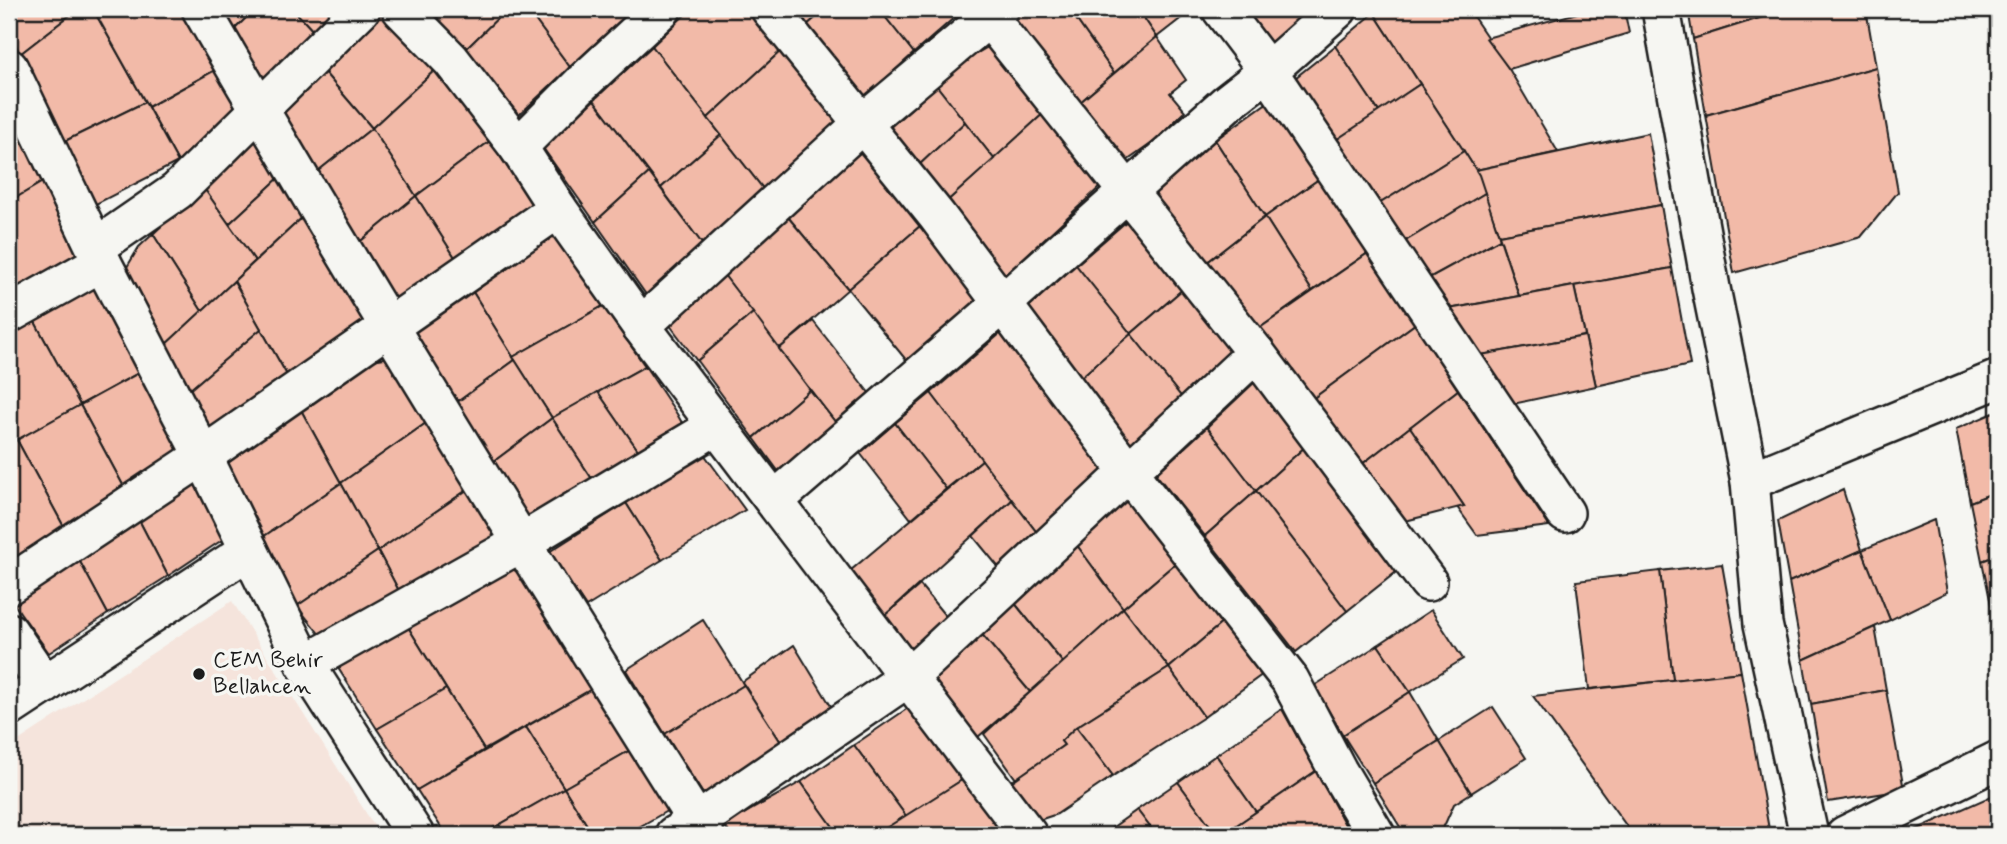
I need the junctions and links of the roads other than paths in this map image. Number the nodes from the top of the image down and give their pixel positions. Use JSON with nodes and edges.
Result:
{"nodes":[{"id":1,"x":201,"y":9,"type":"edge"},
{"id":2,"x":361,"y":9,"type":"edge"},
{"id":3,"x":401,"y":9,"type":"edge"},
{"id":4,"x":662,"y":9,"type":"edge"},
{"id":5,"x":770,"y":9,"type":"edge"},
{"id":6,"x":1221,"y":9,"type":"edge"},
{"id":7,"x":1338,"y":9,"type":"edge"},
{"id":8,"x":1661,"y":9,"type":"edge"},
{"id":9,"x":990,"y":11,"type":"edge"},
{"id":10,"x":9,"y":68,"type":"edge"},
{"id":11,"x":1268,"y":71,"type":"junction"},
{"id":12,"x":260,"y":111,"type":"junction"},
{"id":13,"x":863,"y":123,"type":"junction"},
{"id":14,"x":518,"y":148,"type":"junction"},
{"id":15,"x":1127,"y":192,"type":"junction"},
{"id":16,"x":558,"y":209,"type":"junction"},
{"id":17,"x":99,"y":255,"type":"junction"},
{"id":18,"x":1002,"y":304,"type":"junction"},
{"id":19,"x":9,"y":314,"type":"edge"},
{"id":20,"x":390,"y":326,"type":"junction"},
{"id":21,"x":641,"y":326,"type":"junction"},
{"id":22,"x":1256,"y":353,"type":"junction"},
{"id":23,"x":1998,"y":379,"type":"edge"},
{"id":24,"x":716,"y":426,"type":"junction"},
{"id":25,"x":203,"y":456,"type":"junction"},
{"id":26,"x":1129,"y":473,"type":"junction"},
{"id":27,"x":1750,"y":481,"type":"junction"},
{"id":28,"x":775,"y":500,"type":"junction"},
{"id":29,"x":1565,"y":513,"type":"dead end"},
{"id":30,"x":522,"y":543,"type":"junction"},
{"id":31,"x":249,"y":550,"type":"junction"},
{"id":32,"x":1428,"y":582,"type":"dead end"},
{"id":33,"x":9,"y":586,"type":"edge"},
{"id":34,"x":9,"y":632,"type":"edge"},
{"id":35,"x":305,"y":664,"type":"junction"},
{"id":36,"x":909,"y":677,"type":"junction"},
{"id":37,"x":45,"y":685,"type":"junction"},
{"id":38,"x":9,"y":708,"type":"edge"},
{"id":39,"x":1998,"y":760,"type":"edge"},
{"id":40,"x":692,"y":831,"type":"edge"},
{"id":41,"x":415,"y":835,"type":"edge"},
{"id":42,"x":1028,"y":835,"type":"edge"},
{"id":43,"x":1376,"y":835,"type":"edge"},
{"id":44,"x":1810,"y":835,"type":"edge"},
{"id":45,"x":1845,"y":835,"type":"edge"}],
"edges":[{"from":1,"to":12,"type":"street"},
{"from":2,"to":12,"type":"street"},
{"from":3,"to":14,"type":"street"},
{"from":4,"to":14,"type":"street"},
{"from":5,"to":13,"type":"street"},
{"from":6,"to":11,"type":"street"},
{"from":7,"to":11,"type":"street"},
{"from":8,"to":27,"type":"street"},
{"from":9,"to":13,"type":"street"},
{"from":9,"to":15,"type":"street"},
{"from":10,"to":17,"type":"street"},
{"from":11,"to":15,"type":"street"},
{"from":11,"to":29,"type":"street"},
{"from":12,"to":17,"type":"street"},
{"from":12,"to":20,"type":"street"},
{"from":13,"to":18,"type":"street"},
{"from":13,"to":21,"type":"street"},
{"from":14,"to":16,"type":"street"},
{"from":15,"to":18,"type":"street"},
{"from":15,"to":22,"type":"street"},
{"from":16,"to":20,"type":"street"},
{"from":16,"to":21,"type":"street"},
{"from":17,"to":19,"type":"street"},
{"from":17,"to":25,"type":"street"},
{"from":18,"to":26,"type":"street"},
{"from":18,"to":28,"type":"street"},
{"from":20,"to":25,"type":"street"},
{"from":20,"to":30,"type":"street"},
{"from":21,"to":24,"type":"street"},
{"from":22,"to":26,"type":"street"},
{"from":22,"to":32,"type":"street"},
{"from":23,"to":27,"type":"street"},
{"from":24,"to":28,"type":"street"},
{"from":24,"to":30,"type":"street"},
{"from":25,"to":31,"type":"street"},
{"from":25,"to":33,"type":"street"},
{"from":26,"to":36,"type":"street"},
{"from":26,"to":43,"type":"street"},
{"from":27,"to":44,"type":"street"},
{"from":28,"to":36,"type":"street"},
{"from":30,"to":35,"type":"street"},
{"from":30,"to":40,"type":"street"},
{"from":31,"to":35,"type":"street"},
{"from":31,"to":37,"type":"street"},
{"from":34,"to":37,"type":"street"},
{"from":35,"to":41,"type":"street"},
{"from":36,"to":40,"type":"street"},
{"from":36,"to":42,"type":"street"},
{"from":37,"to":38,"type":"street"},
{"from":39,"to":45,"type":"street"}]}
